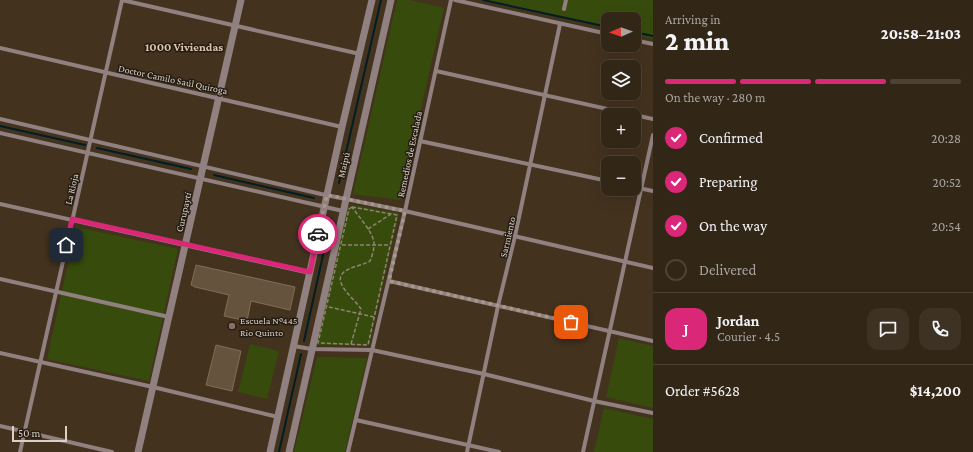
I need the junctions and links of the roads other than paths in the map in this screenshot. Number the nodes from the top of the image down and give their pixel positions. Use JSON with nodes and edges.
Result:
{"nodes":[{"id":1,"x":122,"y":0,"type":"edge"},
{"id":2,"x":241,"y":0,"type":"edge"},
{"id":3,"x":372,"y":0,"type":"edge"},
{"id":4,"x":391,"y":0,"type":"edge"},
{"id":5,"x":451,"y":0,"type":"edge"},
{"id":6,"x":455,"y":0,"type":"edge"},
{"id":7,"x":566,"y":0,"type":"edge"},
{"id":8,"x":564,"y":9,"type":"dead end"},
{"id":9,"x":560,"y":24,"type":"junction"},
{"id":10,"x":236,"y":25,"type":"junction"},
{"id":11,"x":601,"y":33,"type":"edge"},
{"id":12,"x":641,"y":41,"type":"edge"},
{"id":13,"x":653,"y":44,"type":"edge"},
{"id":14,"x":0,"y":48,"type":"edge"},
{"id":15,"x":360,"y":54,"type":"junction"},
{"id":16,"x":436,"y":71,"type":"junction"},
{"id":17,"x":106,"y":73,"type":"junction"},
{"id":18,"x":545,"y":95,"type":"junction"},
{"id":19,"x":220,"y":98,"type":"junction"},
{"id":20,"x":0,"y":119,"type":"edge"},
{"id":21,"x":653,"y":119,"type":"edge"},
{"id":22,"x":342,"y":126,"type":"junction"},
{"id":23,"x":0,"y":133,"type":"edge"},
{"id":24,"x":653,"y":135,"type":"edge"},
{"id":25,"x":91,"y":141,"type":"junction"},
{"id":26,"x":420,"y":141,"type":"junction"},
{"id":27,"x":87,"y":153,"type":"junction"},
{"id":28,"x":530,"y":165,"type":"junction"},
{"id":29,"x":204,"y":166,"type":"junction"},
{"id":30,"x":201,"y":179,"type":"junction"},
{"id":31,"x":601,"y":180,"type":"edge"},
{"id":32,"x":642,"y":188,"type":"junction"},
{"id":33,"x":653,"y":191,"type":"edge"},
{"id":34,"x":327,"y":195,"type":"junction"},
{"id":35,"x":346,"y":199,"type":"junction"},
{"id":36,"x":0,"y":204,"type":"edge"},
{"id":37,"x":325,"y":207,"type":"junction"},
{"id":38,"x":343,"y":211,"type":"junction"},
{"id":39,"x":405,"y":211,"type":"junction"},
{"id":40,"x":72,"y":219,"type":"junction"},
{"id":41,"x":515,"y":236,"type":"junction"},
{"id":42,"x":186,"y":245,"type":"junction"},
{"id":43,"x":625,"y":262,"type":"junction"},
{"id":44,"x":653,"y":268,"type":"edge"},
{"id":45,"x":310,"y":272,"type":"junction"},
{"id":46,"x":0,"y":279,"type":"edge"},
{"id":47,"x":389,"y":281,"type":"junction"},
{"id":48,"x":56,"y":292,"type":"junction"},
{"id":49,"x":498,"y":306,"type":"junction"},
{"id":50,"x":169,"y":317,"type":"junction"},
{"id":51,"x":610,"y":331,"type":"junction"},
{"id":52,"x":653,"y":341,"type":"edge"},
{"id":53,"x":294,"y":346,"type":"junction"},
{"id":54,"x":311,"y":350,"type":"junction"},
{"id":55,"x":372,"y":350,"type":"junction"},
{"id":56,"x":0,"y":353,"type":"edge"},
{"id":57,"x":40,"y":363,"type":"junction"},
{"id":58,"x":484,"y":374,"type":"junction"},
{"id":59,"x":153,"y":387,"type":"junction"},
{"id":60,"x":594,"y":401,"type":"junction"},
{"id":61,"x":653,"y":413,"type":"edge"},
{"id":62,"x":278,"y":417,"type":"junction"},
{"id":63,"x":356,"y":420,"type":"junction"},
{"id":64,"x":0,"y":426,"type":"edge"},
{"id":65,"x":25,"y":432,"type":"junction"},
{"id":66,"x":468,"y":445,"type":"junction"},
{"id":67,"x":20,"y":452,"type":"edge"},
{"id":68,"x":112,"y":452,"type":"edge"},
{"id":69,"x":138,"y":452,"type":"edge"},
{"id":70,"x":270,"y":452,"type":"edge"},
{"id":71,"x":289,"y":452,"type":"edge"},
{"id":72,"x":348,"y":452,"type":"edge"},
{"id":73,"x":467,"y":452,"type":"edge"},
{"id":74,"x":499,"y":452,"type":"edge"},
{"id":75,"x":583,"y":452,"type":"edge"}],
"edges":[{"from":1,"to":10,"type":"street"},
{"from":1,"to":17,"type":"street","name":"La Rioja"},
{"from":2,"to":10,"type":"street","name":"Curupaytí"},
{"from":3,"to":15,"type":"street","name":"Maipú"},
{"from":4,"to":35,"type":"street","name":"Maipú"},
{"from":5,"to":16,"type":"street","name":"Remedios de Escalada"},
{"from":6,"to":9,"type":"street"},
{"from":7,"to":8,"type":"street"},
{"from":9,"to":11,"type":"street"},
{"from":9,"to":18,"type":"street","name":"Sarmiento"},
{"from":10,"to":15,"type":"street"},
{"from":10,"to":19,"type":"street","name":"Curupaytí"},
{"from":12,"to":13,"type":"street"},
{"from":14,"to":17,"type":"street","name":"Doctor Camilo Saúl Quiroga"},
{"from":15,"to":22,"type":"street","name":"Maipú"},
{"from":16,"to":18,"type":"street"},
{"from":16,"to":26,"type":"street","name":"Remedios de Escalada"},
{"from":17,"to":19,"type":"street","name":"Doctor Camilo Saúl Quiroga"},
{"from":17,"to":25,"type":"street","name":"La Rioja"},
{"from":18,"to":21,"type":"street"},
{"from":18,"to":28,"type":"street","name":"Sarmiento"},
{"from":19,"to":22,"type":"street","name":"Doctor Camilo Saúl Quiroga"},
{"from":19,"to":29,"type":"street","name":"Curupaytí"},
{"from":20,"to":25,"type":"street"},
{"from":22,"to":34,"type":"street","name":"Maipú"},
{"from":23,"to":27,"type":"street"},
{"from":24,"to":32,"type":"street"},
{"from":25,"to":27,"type":"street","name":"La Rioja"},
{"from":25,"to":29,"type":"street"},
{"from":26,"to":28,"type":"street"},
{"from":26,"to":39,"type":"street","name":"Remedios de Escalada"},
{"from":27,"to":30,"type":"street"},
{"from":27,"to":40,"type":"street","name":"La Rioja"},
{"from":28,"to":31,"type":"street"},
{"from":28,"to":41,"type":"street","name":"Sarmiento"},
{"from":29,"to":30,"type":"street","name":"Curupaytí"},
{"from":29,"to":34,"type":"street"},
{"from":30,"to":37,"type":"street"},
{"from":30,"to":42,"type":"street","name":"Curupaytí"},
{"from":32,"to":33,"type":"street"},
{"from":32,"to":43,"type":"street"},
{"from":34,"to":35,"type":"street"},
{"from":34,"to":37,"type":"street","name":"Maipú"},
{"from":35,"to":38,"type":"street","name":"Maipú"},
{"from":35,"to":39,"type":"street"},
{"from":36,"to":40,"type":"street"},
{"from":37,"to":38,"type":"street"},
{"from":37,"to":45,"type":"street","name":"Maipú"},
{"from":38,"to":54,"type":"street","name":"Maipú"},
{"from":39,"to":41,"type":"street"},
{"from":39,"to":47,"type":"street","name":"Remedios de Escalada"},
{"from":40,"to":42,"type":"street"},
{"from":40,"to":48,"type":"street","name":"La Rioja"},
{"from":41,"to":43,"type":"street"},
{"from":41,"to":49,"type":"street","name":"Sarmiento"},
{"from":42,"to":45,"type":"street"},
{"from":42,"to":50,"type":"street","name":"Curupaytí"},
{"from":43,"to":44,"type":"street"},
{"from":43,"to":51,"type":"street"},
{"from":45,"to":53,"type":"street","name":"Maipú"},
{"from":46,"to":48,"type":"street"},
{"from":47,"to":49,"type":"street"},
{"from":47,"to":55,"type":"street","name":"Remedios de Escalada"},
{"from":48,"to":50,"type":"street"},
{"from":48,"to":57,"type":"street","name":"La Rioja"},
{"from":49,"to":51,"type":"street"},
{"from":49,"to":58,"type":"street","name":"Sarmiento"},
{"from":50,"to":59,"type":"street","name":"Curupaytí"},
{"from":51,"to":52,"type":"street"},
{"from":51,"to":60,"type":"street"},
{"from":53,"to":54,"type":"street"},
{"from":53,"to":62,"type":"street","name":"Maipú"},
{"from":54,"to":55,"type":"street"},
{"from":54,"to":71,"type":"street","name":"Maipú"},
{"from":55,"to":58,"type":"street"},
{"from":55,"to":63,"type":"street","name":"Remedios de Escalada"},
{"from":56,"to":57,"type":"street"},
{"from":57,"to":59,"type":"street"},
{"from":57,"to":65,"type":"street","name":"La Rioja"},
{"from":58,"to":60,"type":"street"},
{"from":58,"to":66,"type":"street","name":"Sarmiento"},
{"from":59,"to":62,"type":"street"},
{"from":59,"to":69,"type":"street","name":"Curupaytí"},
{"from":60,"to":61,"type":"street"},
{"from":60,"to":75,"type":"street"},
{"from":62,"to":70,"type":"street","name":"Maipú"},
{"from":63,"to":66,"type":"street"},
{"from":63,"to":72,"type":"street","name":"Remedios de Escalada"},
{"from":64,"to":65,"type":"street"},
{"from":65,"to":67,"type":"street","name":"La Rioja"},
{"from":65,"to":68,"type":"street"},
{"from":66,"to":73,"type":"street","name":"Sarmiento"},
{"from":66,"to":74,"type":"street"}]}
